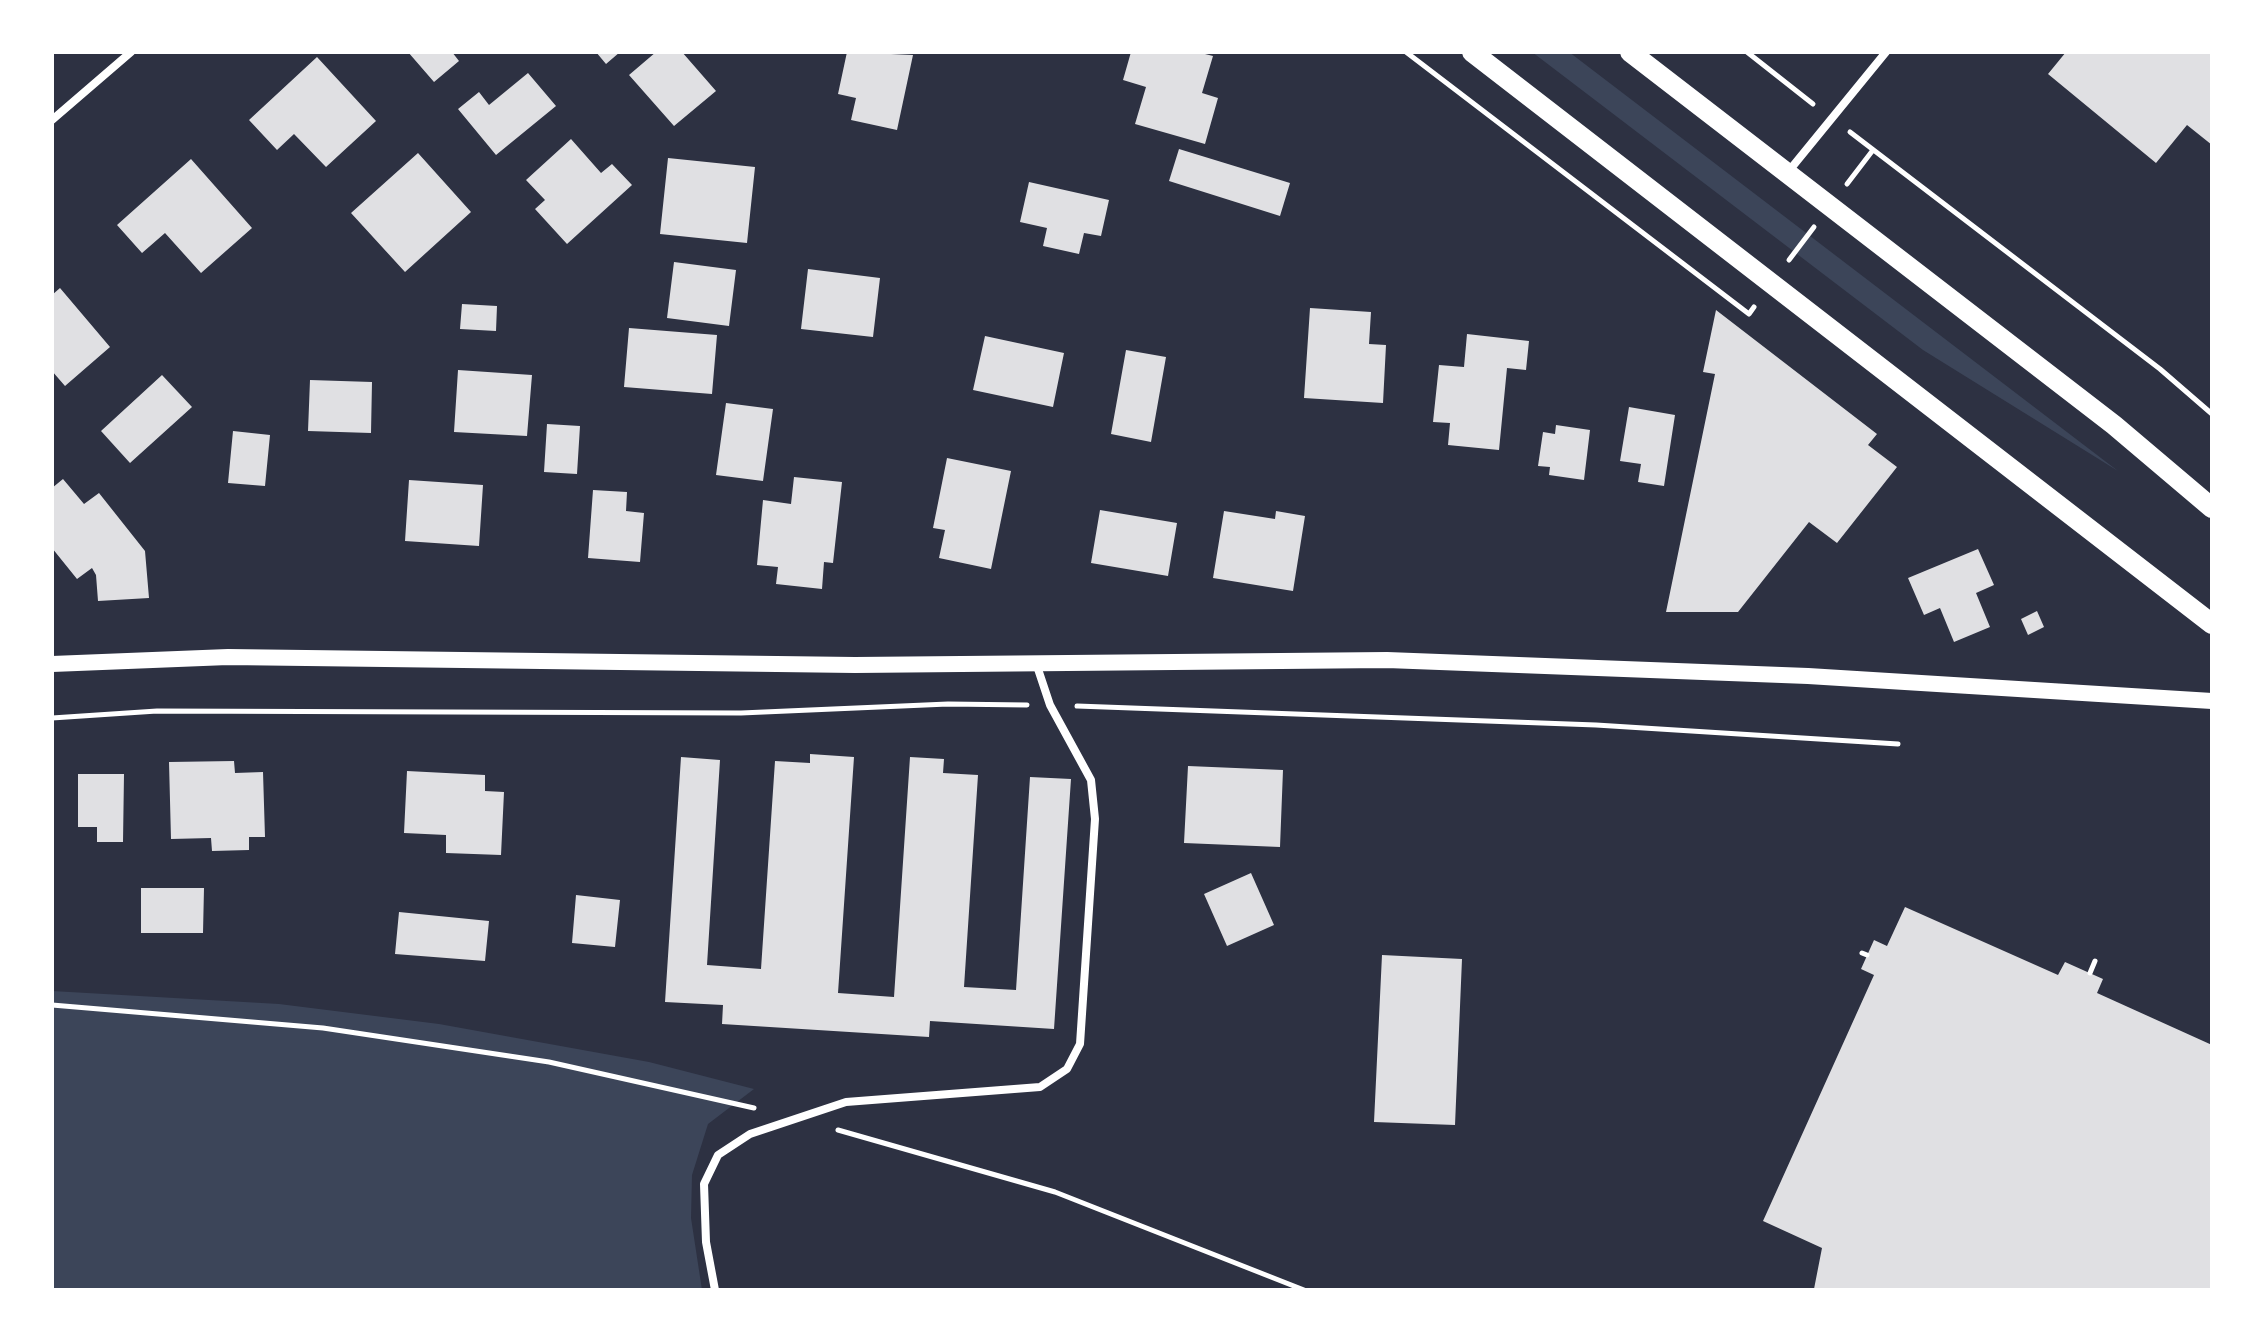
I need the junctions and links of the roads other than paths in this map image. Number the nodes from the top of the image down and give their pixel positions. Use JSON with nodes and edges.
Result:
{"nodes":[{"id":1,"x":131,"y":52,"type":"edge"},
{"id":2,"x":1472,"y":52,"type":"edge"},
{"id":3,"x":1630,"y":52,"type":"edge"},
{"id":4,"x":1886,"y":52,"type":"edge"},
{"id":5,"x":52,"y":120,"type":"edge"},
{"id":6,"x":1787,"y":173,"type":"junction"},
{"id":7,"x":2212,"y":508,"type":"edge"},
{"id":8,"x":2212,"y":624,"type":"edge"},
{"id":9,"x":1036,"y":662,"type":"junction"},
{"id":10,"x":52,"y":664,"type":"edge"},
{"id":11,"x":2212,"y":701,"type":"edge"},
{"id":12,"x":715,"y":1290,"type":"edge"}],
"edges":[{"from":1,"to":5,"type":"street"},
{"from":2,"to":8,"type":"main road"},
{"from":3,"to":6,"type":"main road"},
{"from":4,"to":6,"type":"street"},
{"from":6,"to":7,"type":"main road"},
{"from":9,"to":10,"type":"main road"},
{"from":9,"to":11,"type":"main road"},
{"from":9,"to":12,"type":"street"}]}
